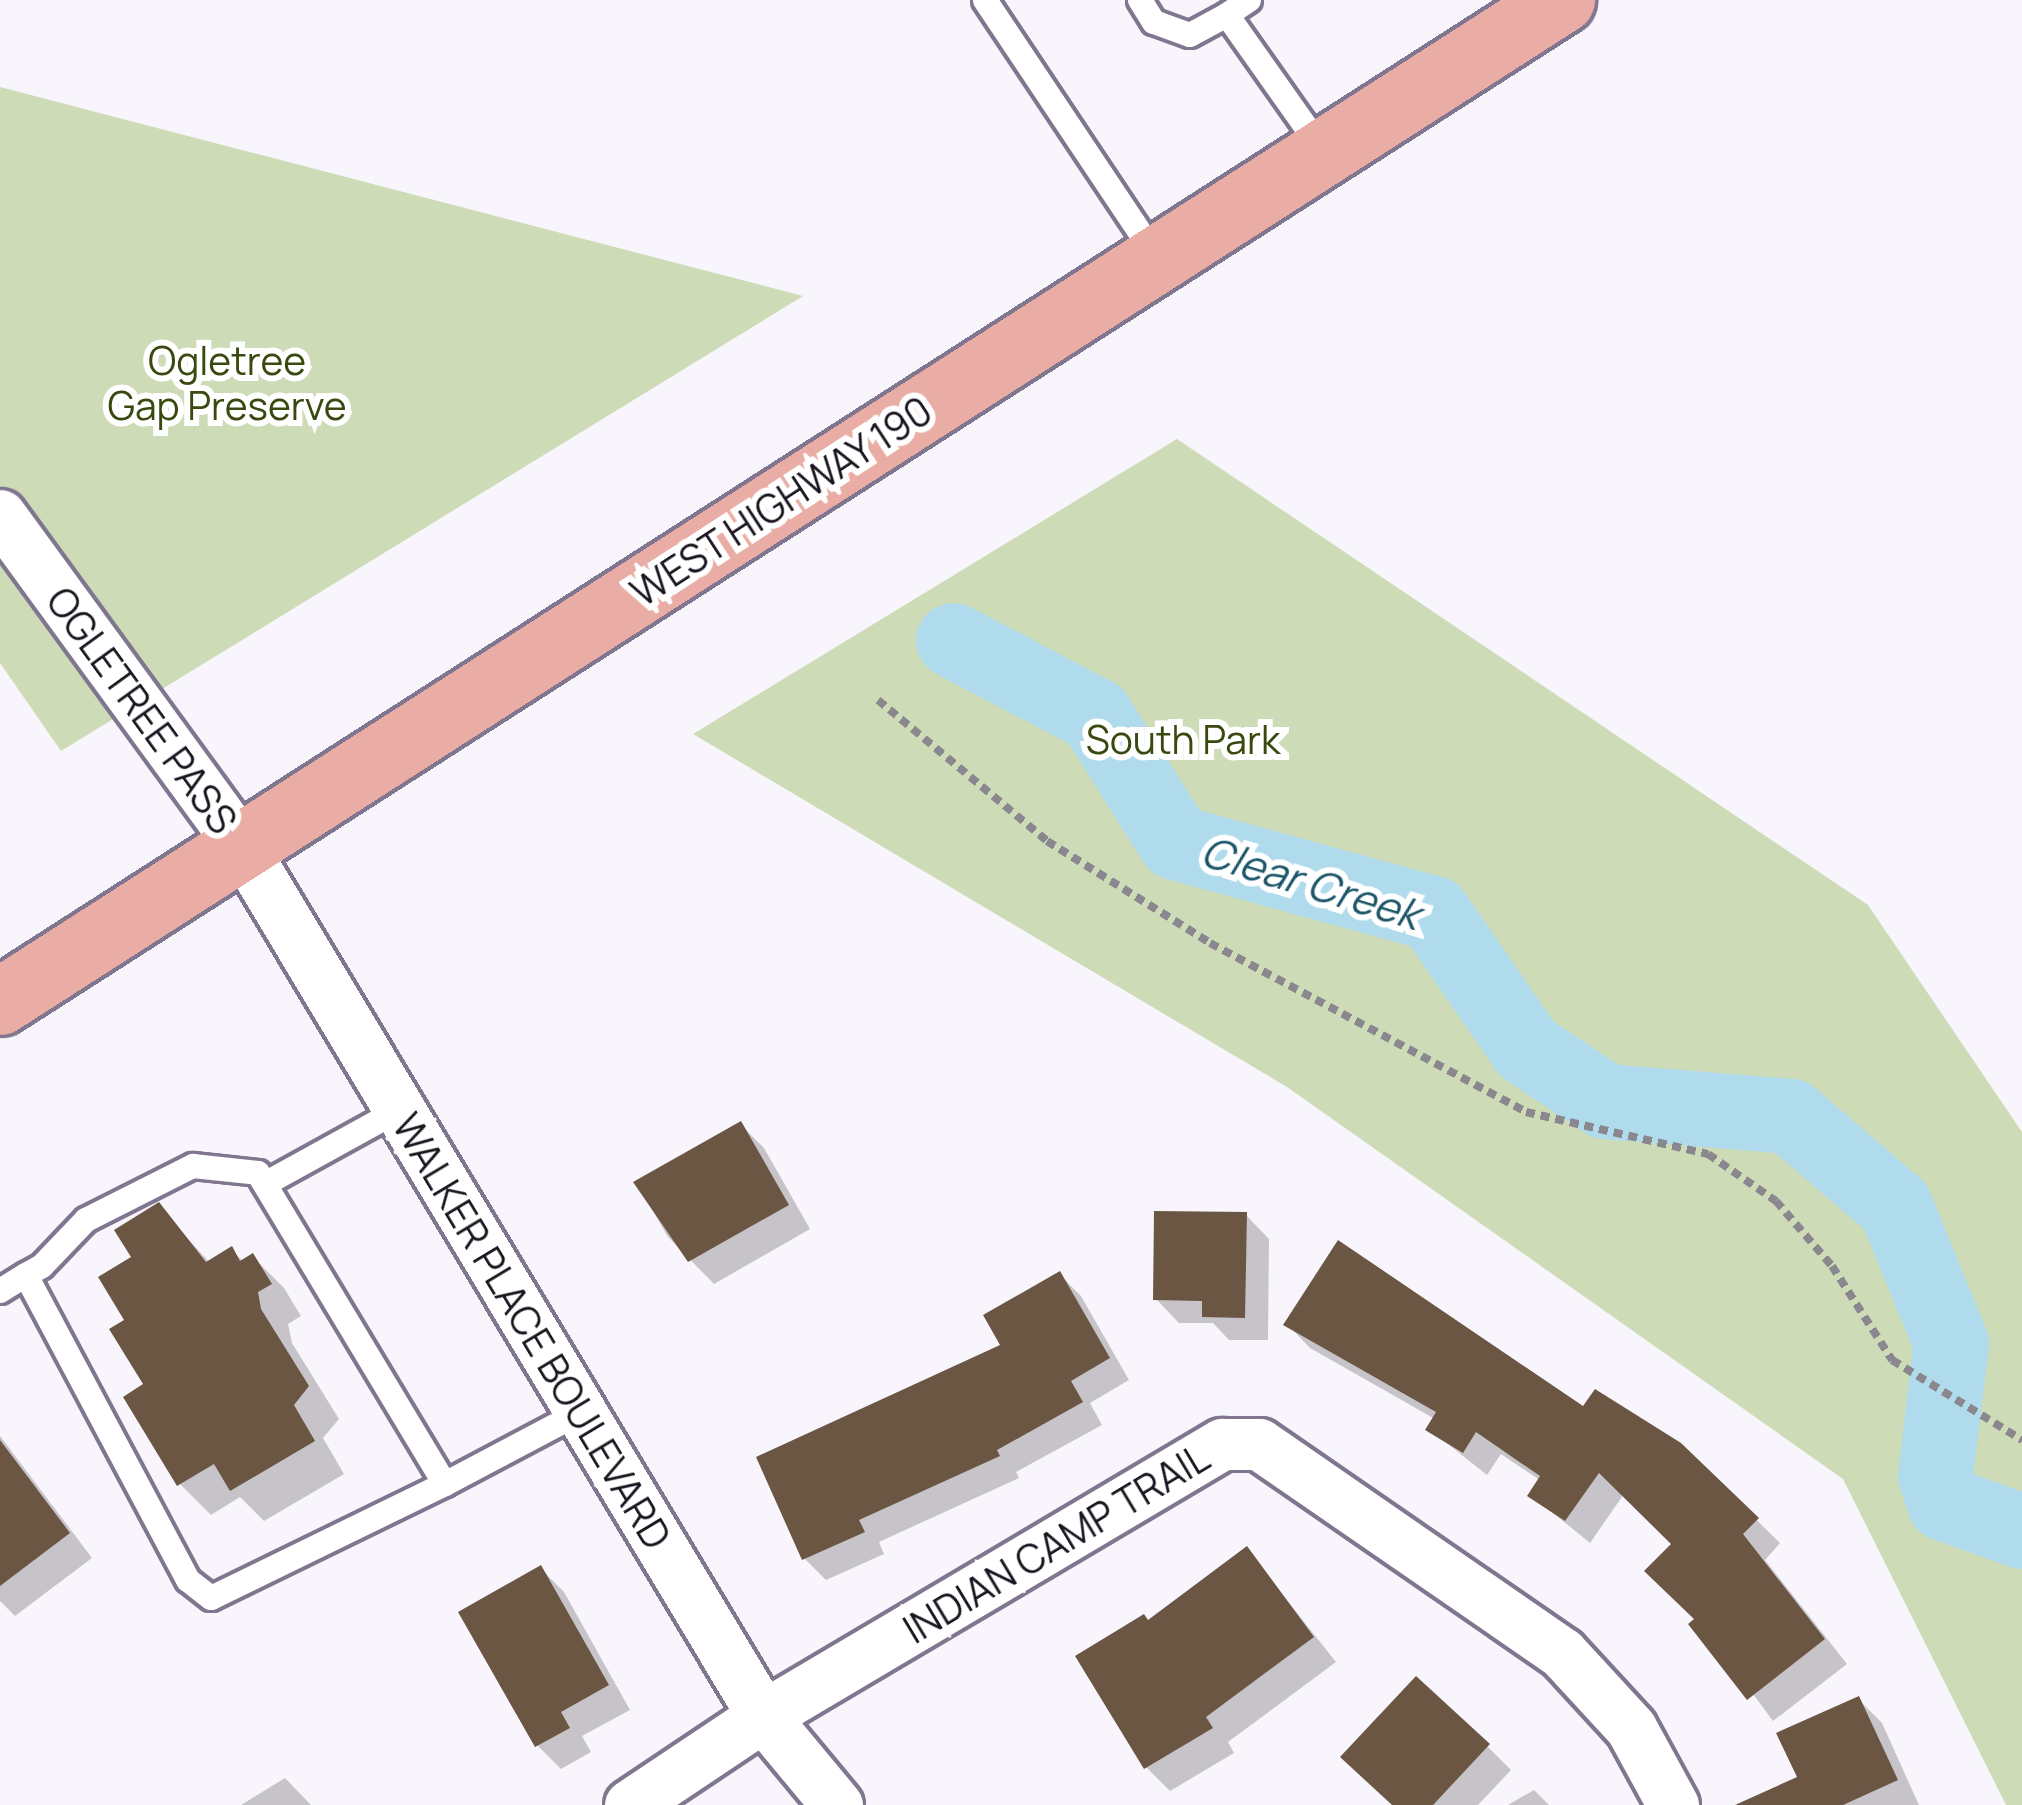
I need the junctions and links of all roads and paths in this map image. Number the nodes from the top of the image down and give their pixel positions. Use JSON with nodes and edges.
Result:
{"nodes":[{"id":1,"x":985,"y":0,"type":"edge"},
{"id":2,"x":1140,"y":0,"type":"edge"},
{"id":3,"x":1249,"y":0,"type":"edge"},
{"id":4,"x":1562,"y":0,"type":"edge"},
{"id":5,"x":1227,"y":16,"type":"junction"},
{"id":6,"x":1324,"y":153,"type":"junction"},
{"id":7,"x":1158,"y":259,"type":"junction"},
{"id":8,"x":0,"y":514,"type":"edge"},
{"id":9,"x":878,"y":700,"type":"dead end"},
{"id":10,"x":242,"y":847,"type":"junction"},
{"id":11,"x":0,"y":1002,"type":"edge"},
{"id":12,"x":400,"y":1110,"type":"junction"},
{"id":13,"x":265,"y":1184,"type":"junction"},
{"id":14,"x":26,"y":1275,"type":"junction"},
{"id":15,"x":0,"y":1291,"type":"edge"},
{"id":16,"x":580,"y":1412,"type":"junction"},
{"id":17,"x":2022,"y":1440,"type":"edge"},
{"id":18,"x":445,"y":1484,"type":"junction"},
{"id":19,"x":764,"y":1717,"type":"junction"},
{"id":20,"x":630,"y":1805,"type":"edge"},
{"id":21,"x":837,"y":1805,"type":"edge"},
{"id":22,"x":1673,"y":1805,"type":"edge"}],
"edges":[{"from":1,"to":7,"type":"lane"},
{"from":2,"to":5,"type":"lane"},
{"from":3,"to":5,"type":"lane"},
{"from":4,"to":6,"type":"main road","name":"WEST HIGHWAY 190"},
{"from":5,"to":6,"type":"lane"},
{"from":6,"to":7,"type":"main road","name":"WEST HIGHWAY 190"},
{"from":7,"to":10,"type":"main road","name":"WEST HIGHWAY 190"},
{"from":8,"to":10,"type":"street","name":"OGLETREE PASS"},
{"from":9,"to":17,"type":"path"},
{"from":10,"to":11,"type":"main road","name":"WEST HIGHWAY 190"},
{"from":10,"to":12,"type":"street","name":"WALKER PLACE BOULEVARD"},
{"from":12,"to":13,"type":"lane"},
{"from":12,"to":16,"type":"street","name":"WALKER PLACE BOULEVARD"},
{"from":13,"to":14,"type":"lane"},
{"from":13,"to":18,"type":"lane"},
{"from":14,"to":15,"type":"lane"},
{"from":14,"to":18,"type":"lane"},
{"from":16,"to":18,"type":"lane"},
{"from":16,"to":19,"type":"street","name":"WALKER PLACE BOULEVARD"},
{"from":19,"to":20,"type":"street","name":"INDIAN CAMP TRAIL"},
{"from":19,"to":21,"type":"street","name":"WALKER PLACE BOULEVARD"},
{"from":19,"to":22,"type":"street","name":"INDIAN CAMP TRAIL"}]}
